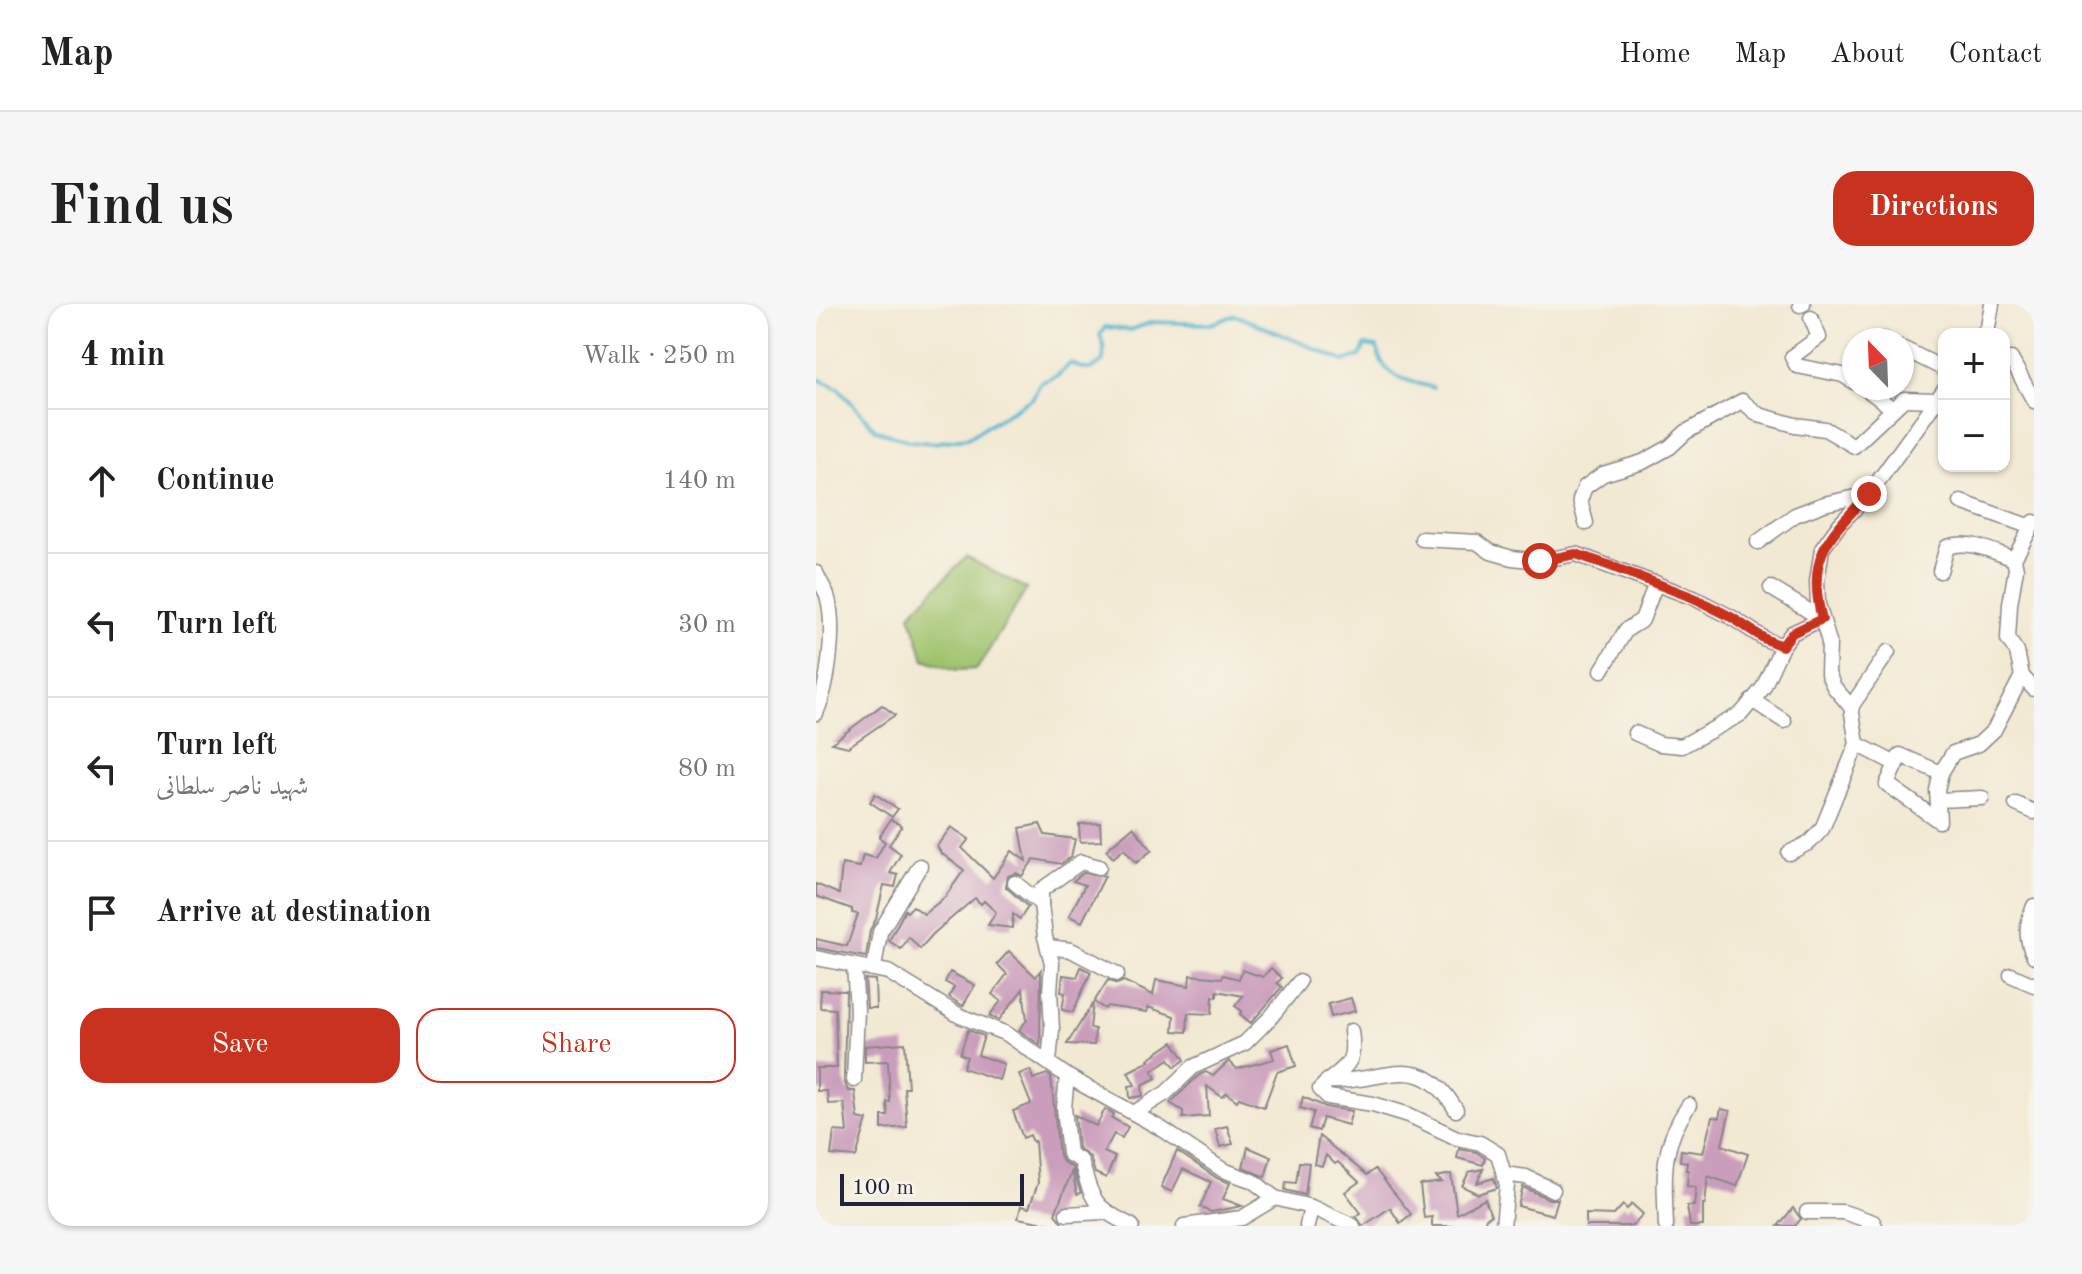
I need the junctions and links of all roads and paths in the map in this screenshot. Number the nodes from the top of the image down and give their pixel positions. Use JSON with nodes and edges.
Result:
{"nodes":[{"id":1,"x":1992,"y":304,"type":"edge"},
{"id":2,"x":1811,"y":318,"type":"dead end"},
{"id":3,"x":1987,"y":328,"type":"edge"},
{"id":4,"x":1914,"y":354,"type":"edge"},
{"id":5,"x":2011,"y":359,"type":"dead end"},
{"id":6,"x":1938,"y":366,"type":"edge"},
{"id":7,"x":1842,"y":375,"type":"edge"},
{"id":8,"x":1938,"y":395,"type":"edge"},
{"id":9,"x":1938,"y":398,"type":"edge"},
{"id":10,"x":1881,"y":400,"type":"edge"},
{"id":11,"x":2034,"y":401,"type":"edge"},
{"id":12,"x":1893,"y":409,"type":"junction"},
{"id":13,"x":1869,"y":494,"type":"junction"},
{"id":14,"x":1961,"y":502,"type":"dead end"},
{"id":15,"x":1586,"y":523,"type":"dead end"},
{"id":16,"x":2032,"y":524,"type":"edge"},
{"id":17,"x":1422,"y":539,"type":"dead end"},
{"id":18,"x":1758,"y":542,"type":"dead end"},
{"id":19,"x":2014,"y":559,"type":"junction"},
{"id":20,"x":1940,"y":571,"type":"dead end"},
{"id":21,"x":816,"y":573,"type":"edge"},
{"id":22,"x":1656,"y":583,"type":"junction"},
{"id":23,"x":1771,"y":588,"type":"dead end"},
{"id":24,"x":1822,"y":619,"type":"junction"},
{"id":25,"x":1782,"y":646,"type":"junction"},
{"id":26,"x":1888,"y":652,"type":"dead end"},
{"id":27,"x":1602,"y":670,"type":"dead end"},
{"id":28,"x":2022,"y":676,"type":"junction"},
{"id":29,"x":2034,"y":691,"type":"edge"},
{"id":30,"x":1752,"y":700,"type":"junction"},
{"id":31,"x":1851,"y":707,"type":"junction"},
{"id":32,"x":816,"y":713,"type":"edge"},
{"id":33,"x":1784,"y":721,"type":"dead end"},
{"id":34,"x":1635,"y":733,"type":"dead end"},
{"id":35,"x":1857,"y":744,"type":"junction"},
{"id":36,"x":1896,"y":764,"type":"junction"},
{"id":37,"x":1941,"y":773,"type":"junction"},
{"id":38,"x":1982,"y":798,"type":"dead end"},
{"id":39,"x":1938,"y":800,"type":"junction"},
{"id":40,"x":2016,"y":804,"type":"dead end"},
{"id":41,"x":2034,"y":812,"type":"edge"},
{"id":42,"x":1789,"y":853,"type":"dead end"},
{"id":43,"x":920,"y":866,"type":"dead end"},
{"id":44,"x":1099,"y":867,"type":"dead end"},
{"id":45,"x":1015,"y":883,"type":"dead end"},
{"id":46,"x":1041,"y":904,"type":"junction"},
{"id":47,"x":2034,"y":906,"type":"edge"},
{"id":48,"x":1049,"y":947,"type":"junction"},
{"id":49,"x":2034,"y":956,"type":"edge"},
{"id":50,"x":816,"y":958,"type":"edge"},
{"id":51,"x":854,"y":966,"type":"junction"},
{"id":52,"x":874,"y":968,"type":"junction"},
{"id":53,"x":1117,"y":974,"type":"dead end"},
{"id":54,"x":2011,"y":975,"type":"dead end"},
{"id":55,"x":1299,"y":982,"type":"dead end"},
{"id":56,"x":2034,"y":985,"type":"edge"},
{"id":57,"x":1351,"y":1031,"type":"dead end"},
{"id":58,"x":1049,"y":1062,"type":"junction"},
{"id":59,"x":1067,"y":1076,"type":"junction"},
{"id":60,"x":854,"y":1080,"type":"dead end"},
{"id":61,"x":1327,"y":1081,"type":"junction"},
{"id":62,"x":1689,"y":1105,"type":"dead end"},
{"id":63,"x":1456,"y":1110,"type":"dead end"},
{"id":64,"x":1134,"y":1113,"type":"junction"},
{"id":65,"x":1504,"y":1174,"type":"junction"},
{"id":66,"x":1553,"y":1190,"type":"dead end"},
{"id":67,"x":1275,"y":1198,"type":"junction"},
{"id":68,"x":1311,"y":1207,"type":"junction"},
{"id":69,"x":1103,"y":1212,"type":"junction"},
{"id":70,"x":1807,"y":1212,"type":"dead end"},
{"id":71,"x":1067,"y":1214,"type":"dead end"},
{"id":72,"x":1132,"y":1226,"type":"edge"},
{"id":73,"x":1184,"y":1226,"type":"edge"},
{"id":74,"x":1307,"y":1226,"type":"edge"},
{"id":75,"x":1353,"y":1226,"type":"edge"},
{"id":76,"x":1503,"y":1226,"type":"edge"},
{"id":77,"x":1666,"y":1226,"type":"edge"},
{"id":78,"x":1875,"y":1226,"type":"edge"}],
"edges":[{"from":1,"to":3,"type":"street"},
{"from":2,"to":7,"type":"street"},
{"from":4,"to":6,"type":"street"},
{"from":5,"to":11,"type":"street"},
{"from":8,"to":12,"type":"street"},
{"from":9,"to":13,"type":"street"},
{"from":10,"to":12,"type":"street"},
{"from":12,"to":15,"type":"street"},
{"from":13,"to":18,"type":"street"},
{"from":13,"to":24,"type":"street"},
{"from":14,"to":16,"type":"street"},
{"from":16,"to":19,"type":"street"},
{"from":17,"to":22,"type":"street"},
{"from":19,"to":20,"type":"street"},
{"from":19,"to":28,"type":"street"},
{"from":21,"to":32,"type":"street"},
{"from":22,"to":25,"type":"street"},
{"from":22,"to":27,"type":"street"},
{"from":23,"to":24,"type":"street"},
{"from":24,"to":25,"type":"street"},
{"from":24,"to":31,"type":"street"},
{"from":25,"to":30,"type":"street"},
{"from":26,"to":31,"type":"street"},
{"from":28,"to":29,"type":"street"},
{"from":28,"to":37,"type":"street"},
{"from":30,"to":33,"type":"street"},
{"from":30,"to":34,"type":"street"},
{"from":31,"to":35,"type":"street"},
{"from":35,"to":36,"type":"street"},
{"from":35,"to":42,"type":"street"},
{"from":36,"to":37,"type":"street"},
{"from":36,"to":39,"type":"street"},
{"from":37,"to":39,"type":"street"},
{"from":38,"to":39,"type":"street"},
{"from":40,"to":41,"type":"street"},
{"from":43,"to":52,"type":"street"},
{"from":44,"to":46,"type":"street"},
{"from":45,"to":46,"type":"street"},
{"from":46,"to":48,"type":"street"},
{"from":47,"to":49,"type":"street"},
{"from":48,"to":53,"type":"street"},
{"from":48,"to":58,"type":"street"},
{"from":50,"to":51,"type":"street"},
{"from":51,"to":52,"type":"street"},
{"from":51,"to":60,"type":"street"},
{"from":52,"to":58,"type":"street"},
{"from":54,"to":56,"type":"street"},
{"from":55,"to":64,"type":"street"},
{"from":57,"to":61,"type":"street"},
{"from":58,"to":59,"type":"street"},
{"from":59,"to":64,"type":"street"},
{"from":59,"to":69,"type":"street"},
{"from":61,"to":63,"type":"street"},
{"from":61,"to":65,"type":"street"},
{"from":62,"to":77,"type":"street"},
{"from":64,"to":67,"type":"street"},
{"from":65,"to":66,"type":"street"},
{"from":65,"to":76,"type":"street"},
{"from":67,"to":68,"type":"street"},
{"from":67,"to":73,"type":"street"},
{"from":68,"to":74,"type":"street"},
{"from":68,"to":75,"type":"street"},
{"from":69,"to":71,"type":"street"},
{"from":69,"to":72,"type":"street"},
{"from":70,"to":78,"type":"street"}]}
